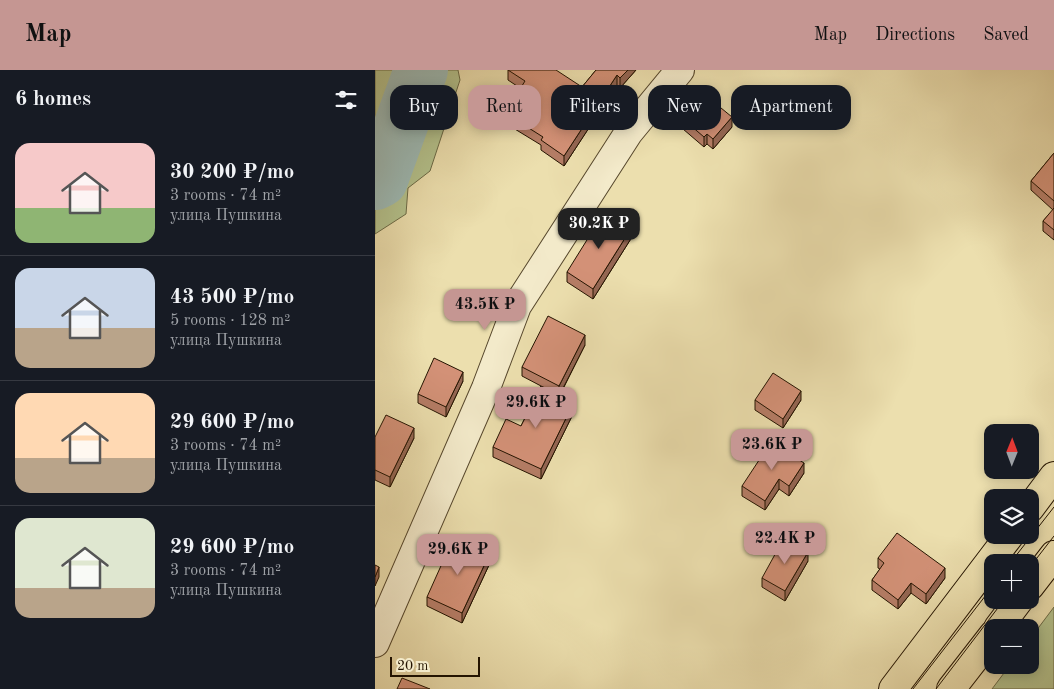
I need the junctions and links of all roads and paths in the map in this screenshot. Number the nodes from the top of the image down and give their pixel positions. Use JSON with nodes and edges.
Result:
{"nodes":[{"id":1,"x":680,"y":70,"type":"edge"},
{"id":2,"x":1054,"y":476,"type":"edge"},
{"id":3,"x":1039,"y":496,"type":"edge"},
{"id":4,"x":1003,"y":544,"type":"edge"},
{"id":5,"x":1054,"y":554,"type":"edge"},
{"id":6,"x":1039,"y":574,"type":"edge"},
{"id":7,"x":375,"y":643,"type":"edge"},
{"id":8,"x":984,"y":647,"type":"edge"},
{"id":9,"x":893,"y":689,"type":"edge"},
{"id":10,"x":951,"y":689,"type":"edge"}],
"edges":[{"from":1,"to":7,"type":"street"},
{"from":2,"to":3,"type":"main road"},
{"from":4,"to":9,"type":"main road"},
{"from":5,"to":6,"type":"main road"},
{"from":8,"to":10,"type":"main road"}]}
